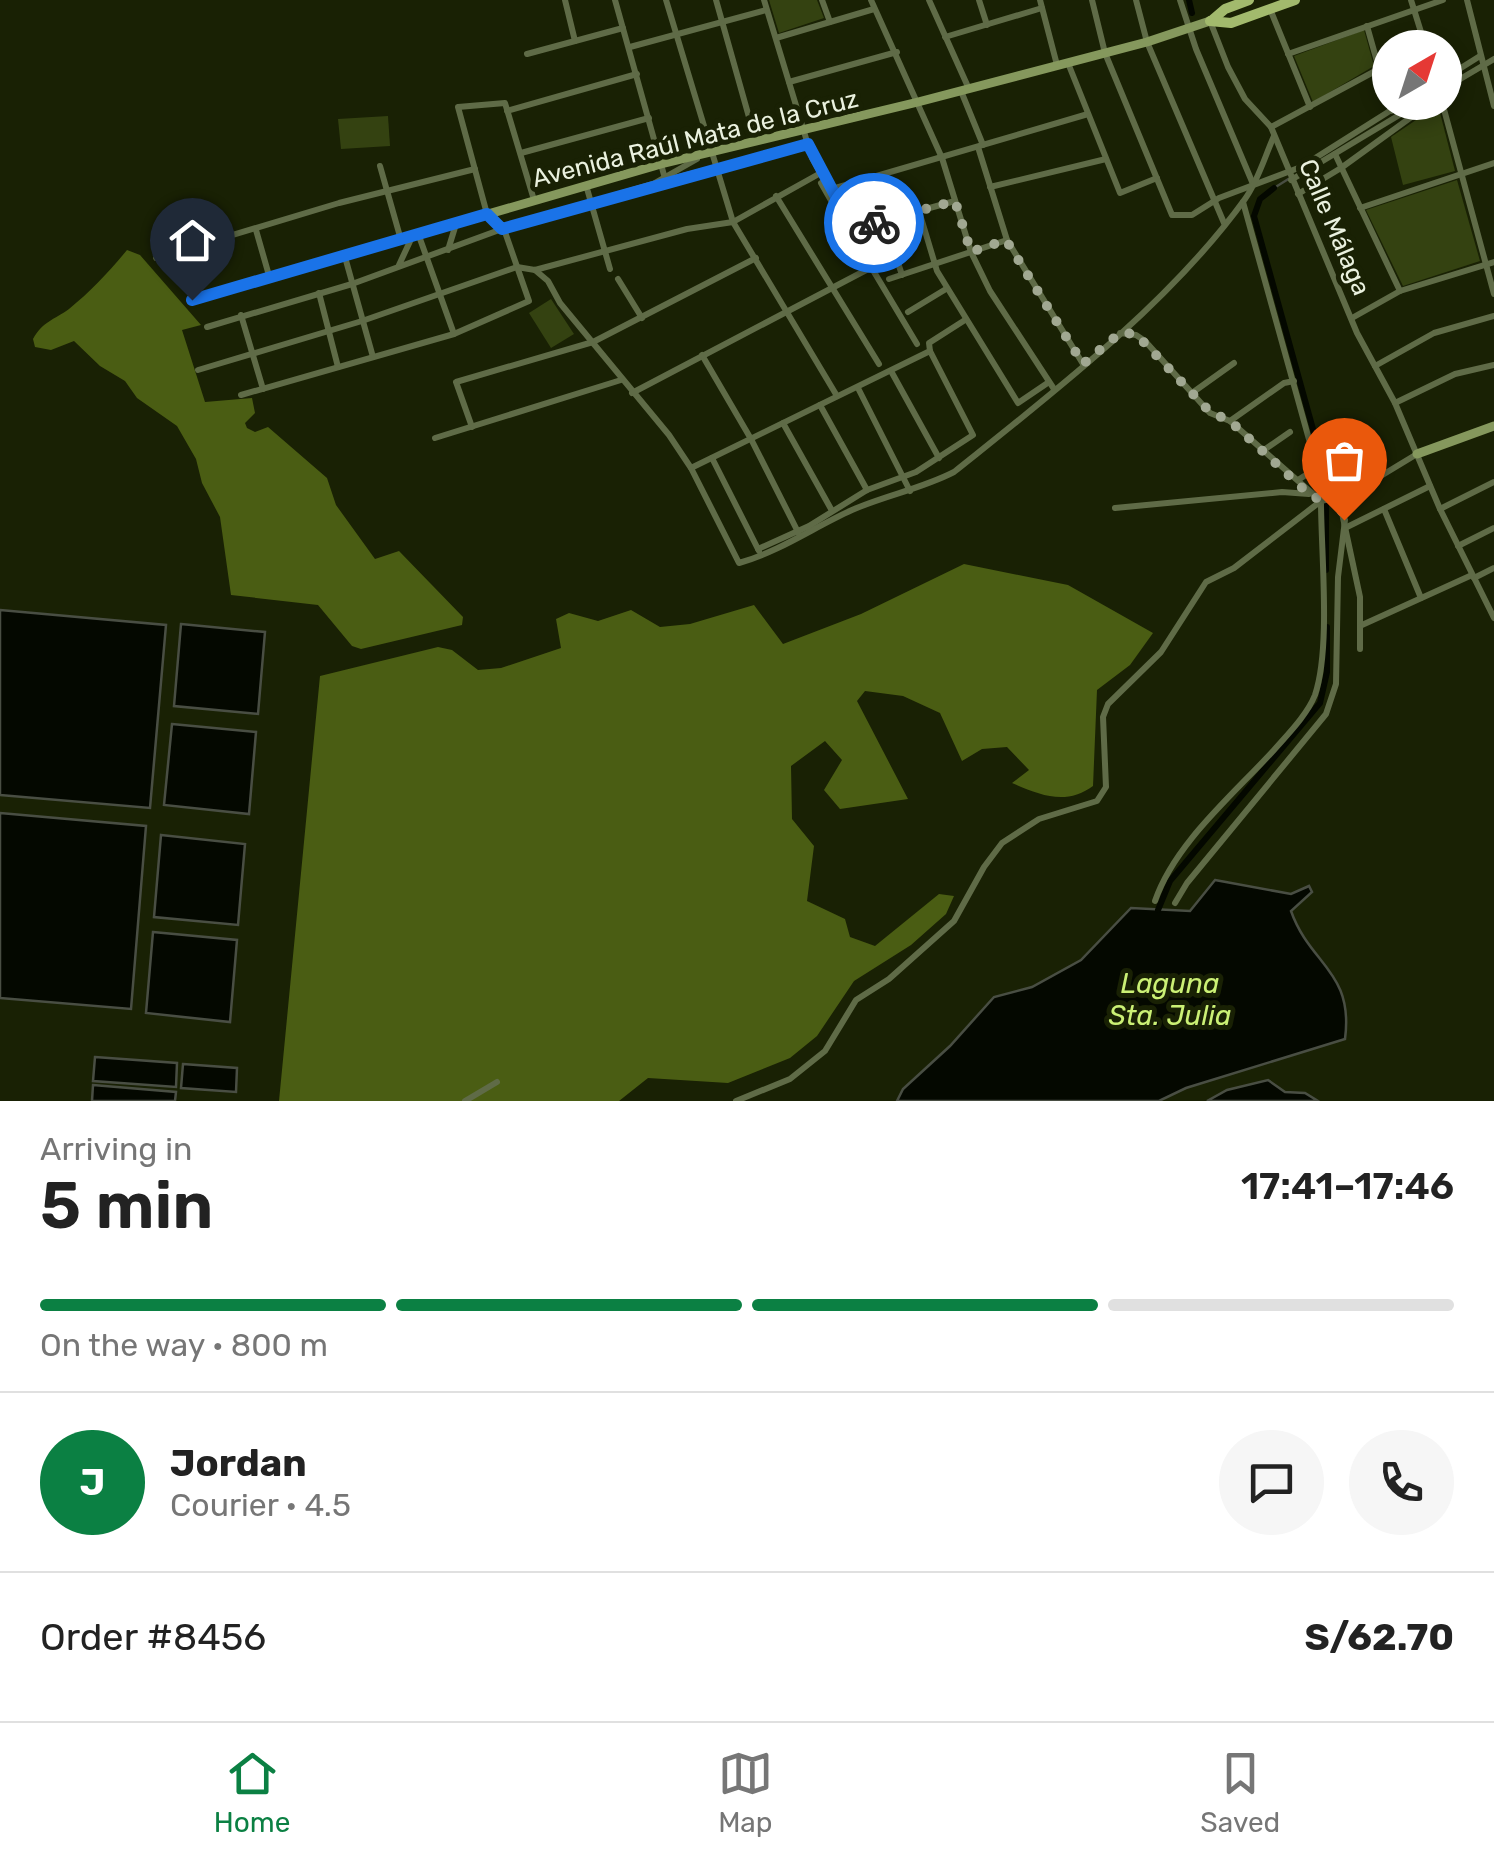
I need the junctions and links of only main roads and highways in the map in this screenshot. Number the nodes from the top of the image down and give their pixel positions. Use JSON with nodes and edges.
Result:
{"nodes":[{"id":1,"x":1249,"y":0,"type":"edge"},
{"id":2,"x":1295,"y":0,"type":"edge"}],
"edges":[{"from":1,"to":2,"type":"main road","name":"Avenida Raúl Mata de la Cruz"}]}
